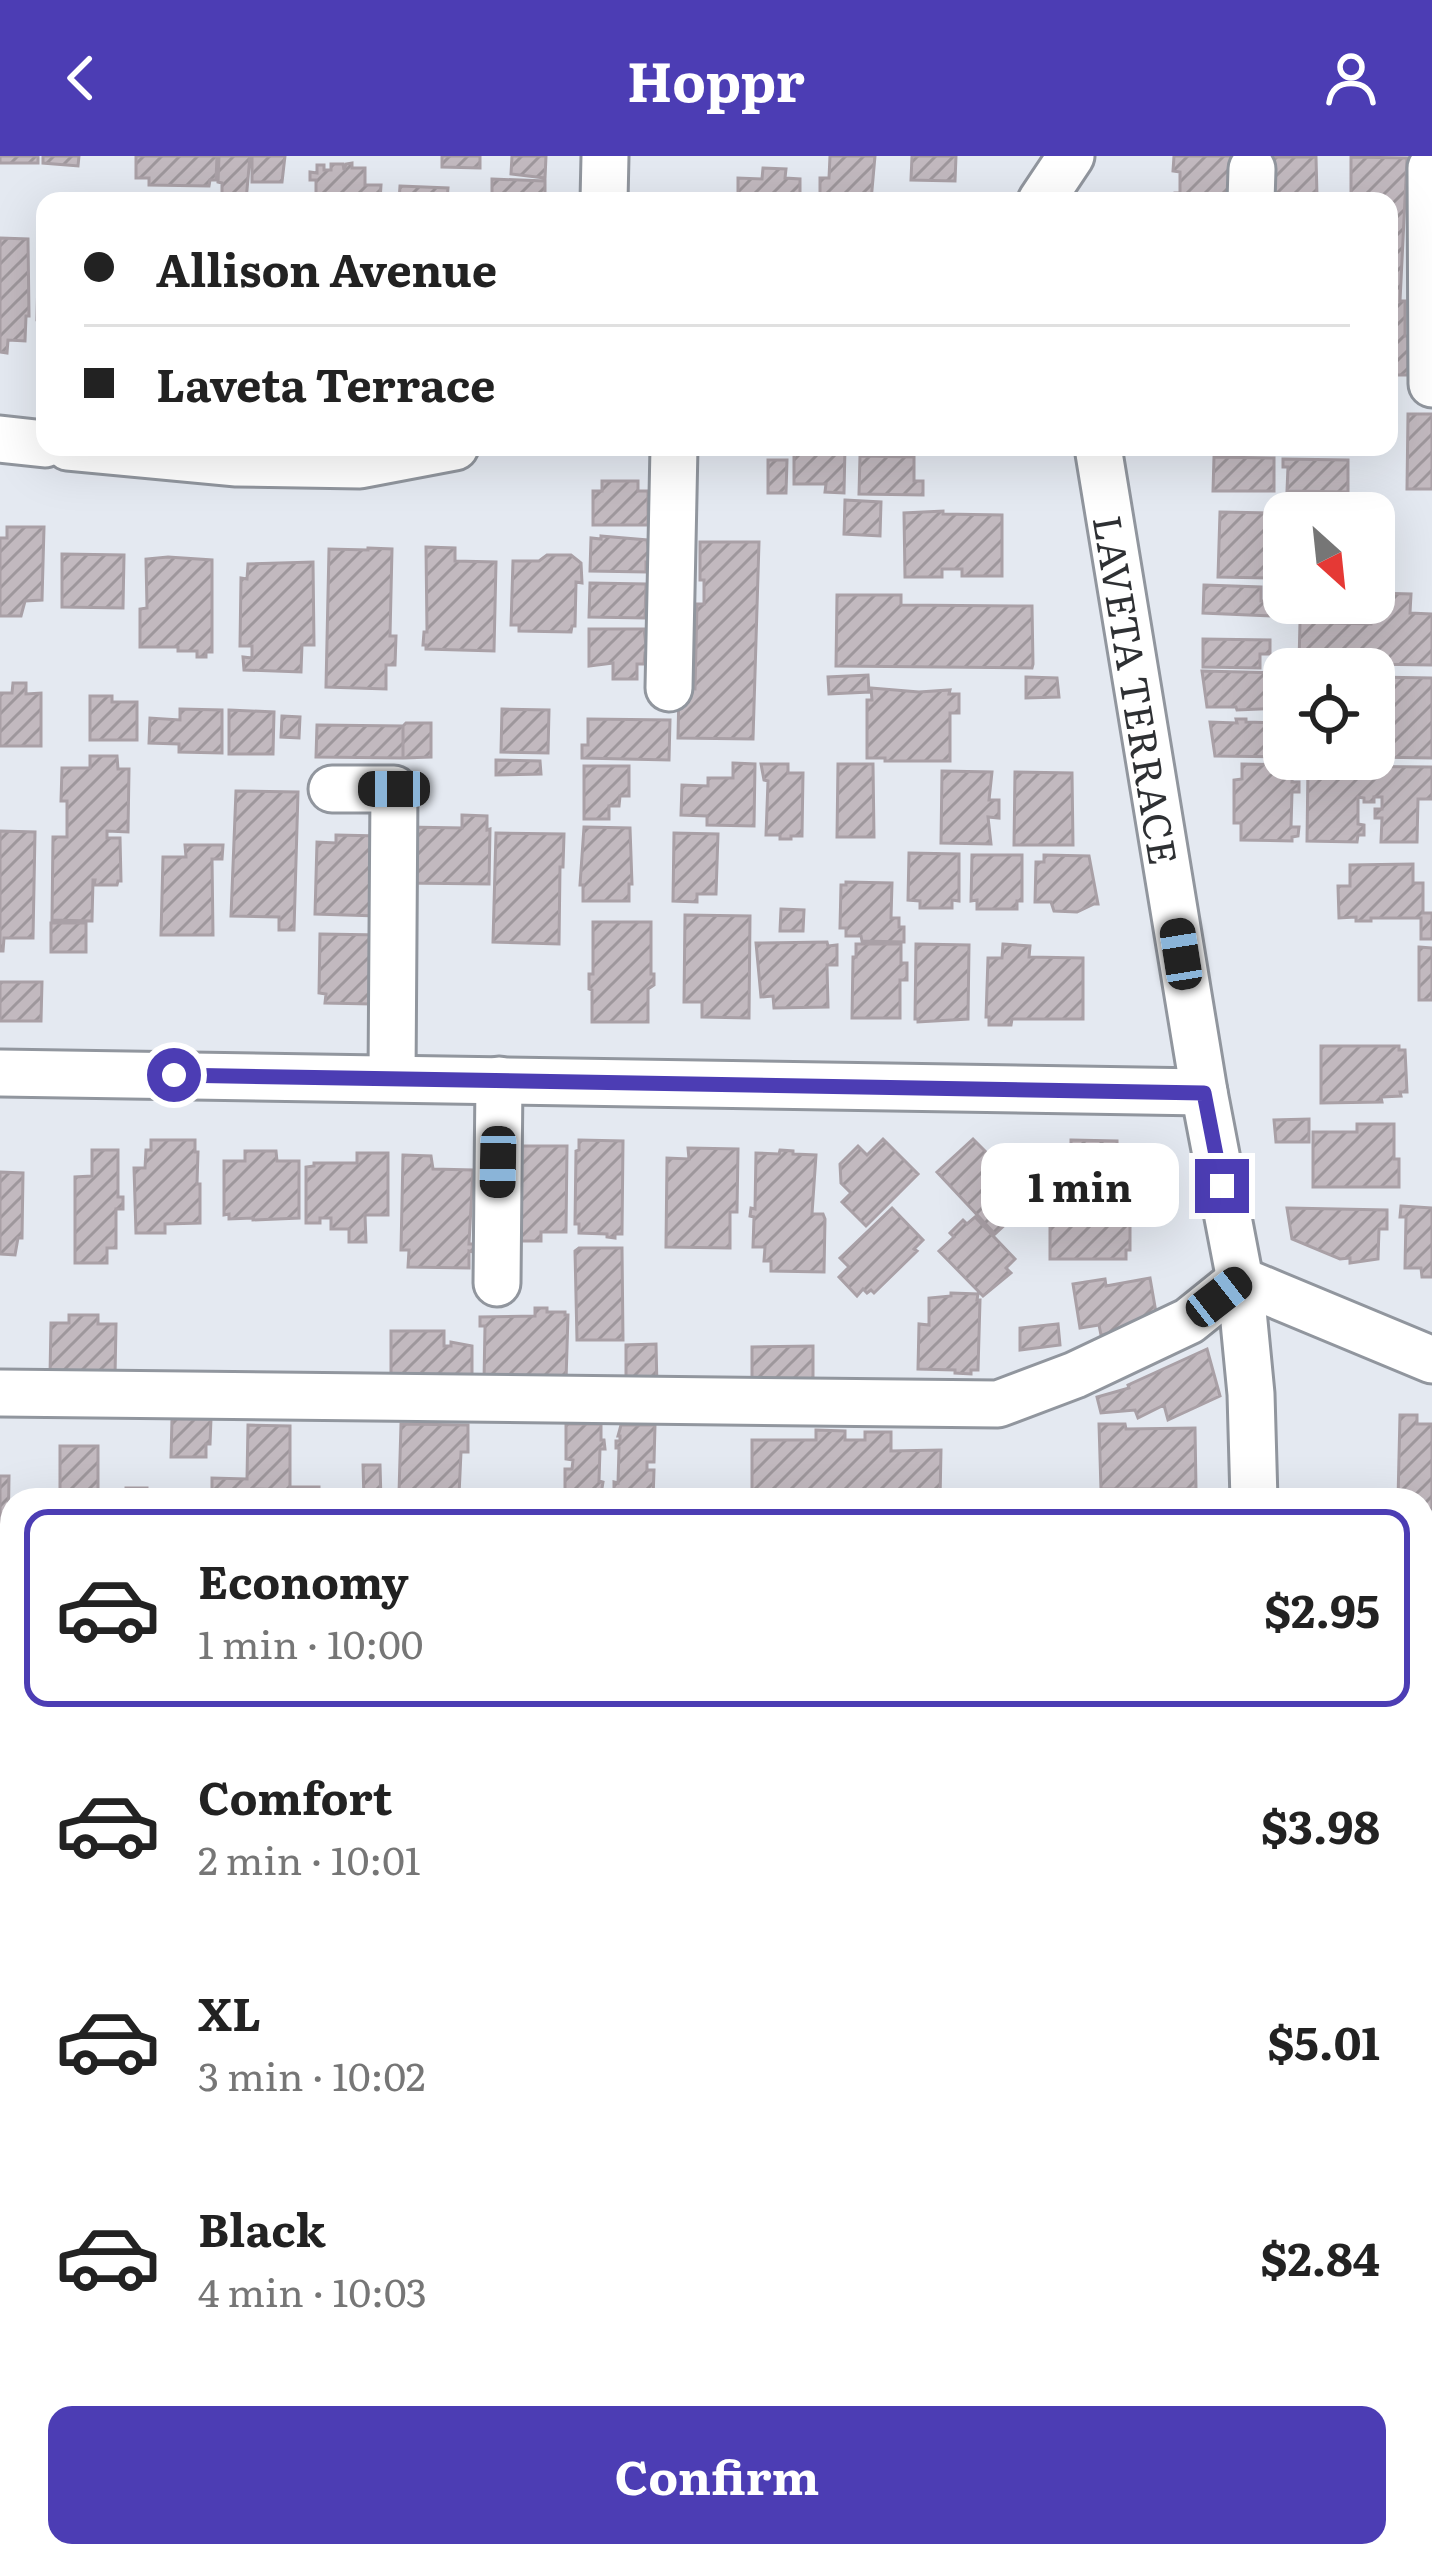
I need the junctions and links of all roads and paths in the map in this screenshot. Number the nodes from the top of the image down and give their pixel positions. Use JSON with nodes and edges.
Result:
{"nodes":[{"id":1,"x":605,"y":156,"type":"edge"},
{"id":2,"x":1071,"y":156,"type":"edge"},
{"id":3,"x":1431,"y":168,"type":"edge"},
{"id":4,"x":604,"y":192,"type":"edge"},
{"id":5,"x":1049,"y":192,"type":"edge"},
{"id":6,"x":1432,"y":384,"type":"edge"},
{"id":7,"x":1398,"y":385,"type":"edge"},
{"id":8,"x":0,"y":440,"type":"edge"},
{"id":9,"x":36,"y":443,"type":"edge"},
{"id":10,"x":163,"y":456,"type":"edge"},
{"id":11,"x":408,"y":456,"type":"edge"},
{"id":12,"x":674,"y":456,"type":"edge"},
{"id":13,"x":1099,"y":456,"type":"edge"},
{"id":14,"x":669,"y":688,"type":"dead end"},
{"id":15,"x":332,"y":789,"type":"dead end"},
{"id":16,"x":0,"y":1073,"type":"edge"},
{"id":17,"x":392,"y":1078,"type":"junction"},
{"id":18,"x":499,"y":1080,"type":"junction"},
{"id":19,"x":1204,"y":1093,"type":"junction"},
{"id":20,"x":1240,"y":1280,"type":"junction"},
{"id":21,"x":497,"y":1283,"type":"dead end"},
{"id":22,"x":1432,"y":1360,"type":"edge"},
{"id":23,"x":0,"y":1393,"type":"edge"},
{"id":24,"x":1254,"y":1488,"type":"edge"}],
"edges":[{"from":1,"to":4,"type":"street"},
{"from":2,"to":5,"type":"street"},
{"from":3,"to":6,"type":"street"},
{"from":6,"to":7,"type":"street"},
{"from":8,"to":9,"type":"street"},
{"from":10,"to":11,"type":"street"},
{"from":12,"to":14,"type":"street"},
{"from":13,"to":19,"type":"street","name":"LAVETA TERRACE"},
{"from":15,"to":17,"type":"street"},
{"from":16,"to":17,"type":"street"},
{"from":17,"to":18,"type":"street"},
{"from":18,"to":19,"type":"street"},
{"from":18,"to":21,"type":"street"},
{"from":19,"to":20,"type":"street","name":"LAVETA TERRACE"},
{"from":20,"to":22,"type":"street"},
{"from":20,"to":23,"type":"street"},
{"from":20,"to":24,"type":"street","name":"LAVETA TERRACE"}]}
